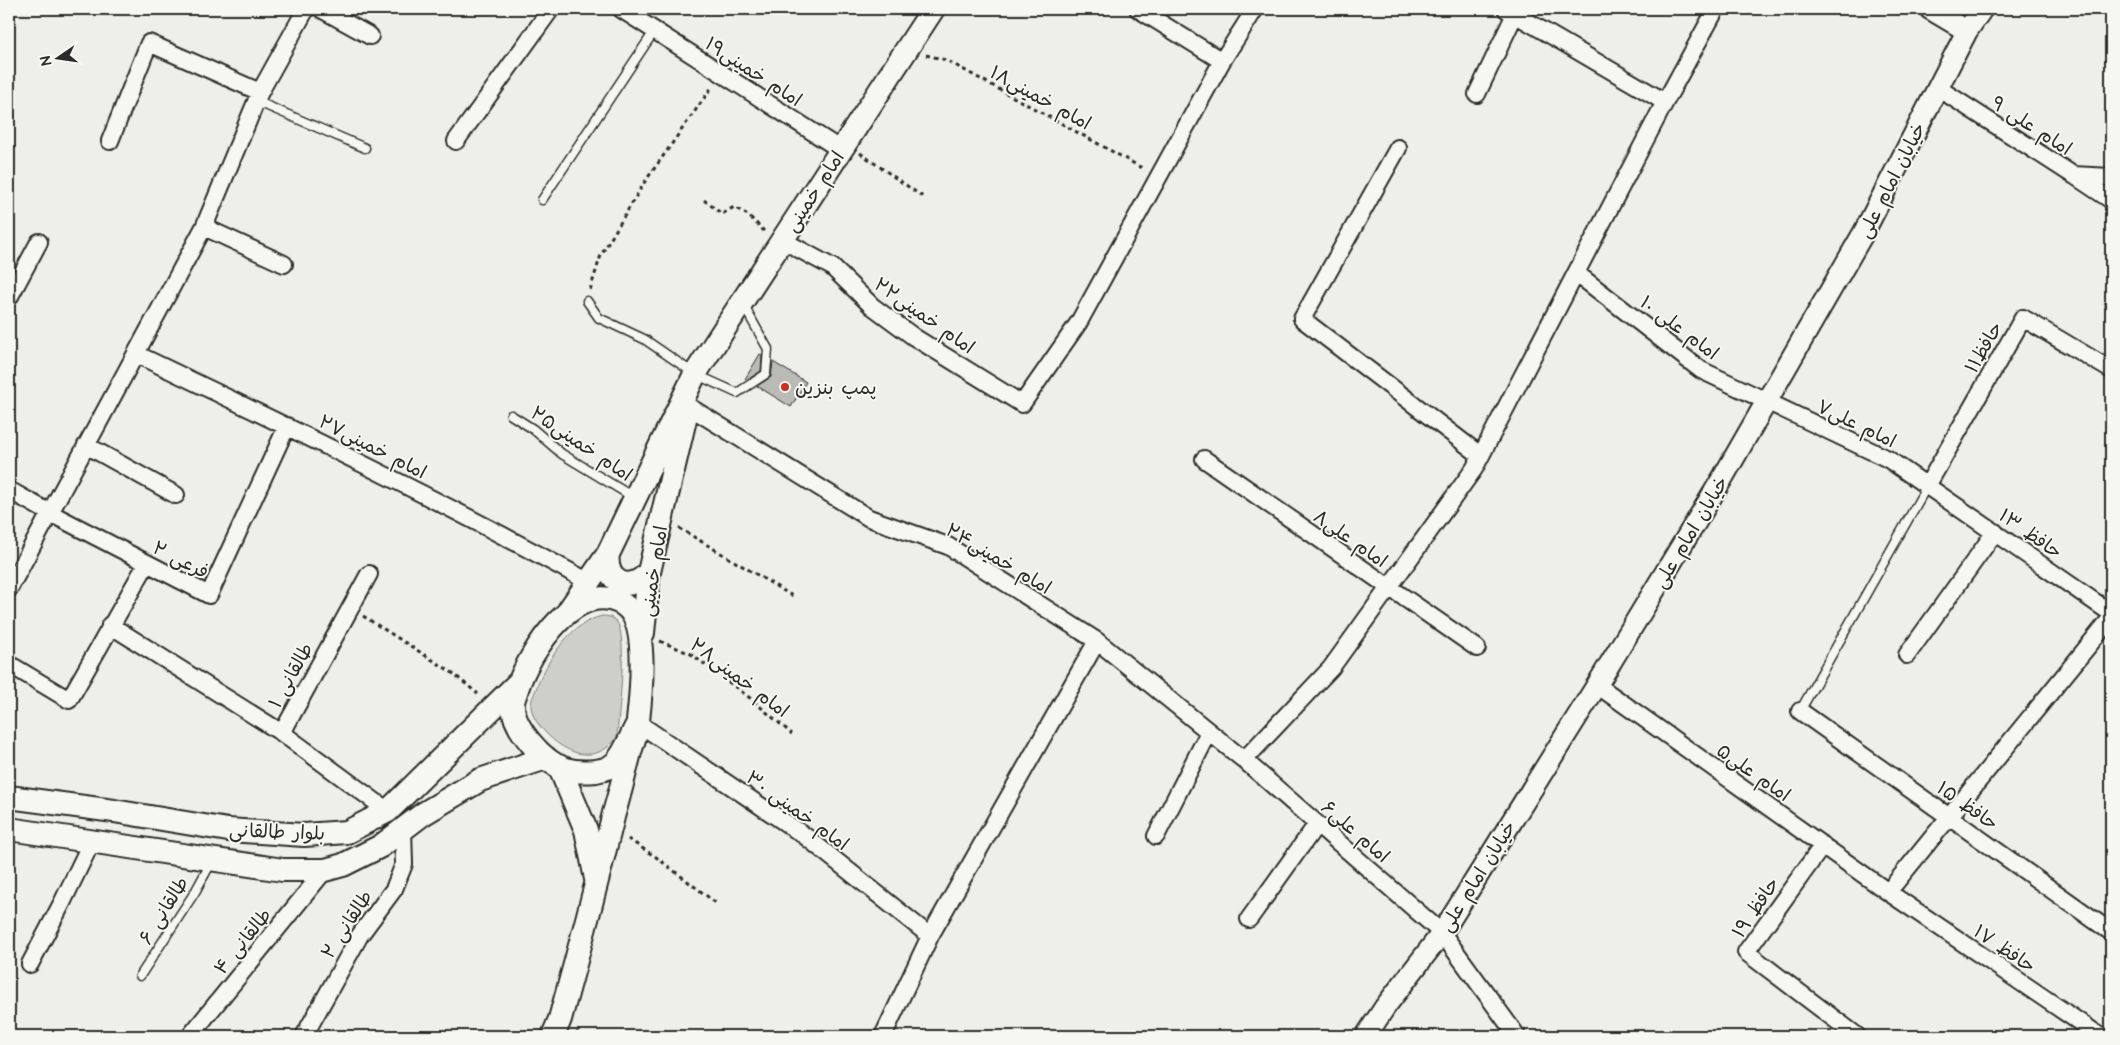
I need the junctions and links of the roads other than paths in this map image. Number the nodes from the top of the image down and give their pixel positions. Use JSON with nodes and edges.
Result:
{"nodes":[{"id":1,"x":306,"y":9,"type":"edge"},
{"id":2,"x":321,"y":9,"type":"edge"},
{"id":3,"x":551,"y":9,"type":"edge"},
{"id":4,"x":621,"y":9,"type":"edge"},
{"id":5,"x":932,"y":9,"type":"edge"},
{"id":6,"x":1138,"y":9,"type":"edge"},
{"id":7,"x":1255,"y":9,"type":"edge"},
{"id":8,"x":1716,"y":9,"type":"edge"},
{"id":9,"x":1930,"y":9,"type":"edge"},
{"id":10,"x":1982,"y":9,"type":"edge"},
{"id":11,"x":1510,"y":11,"type":"edge"},
{"id":12,"x":654,"y":30,"type":"junction"},
{"id":13,"x":1967,"y":31,"type":"junction"},
{"id":14,"x":370,"y":36,"type":"dead end"},
{"id":15,"x":1222,"y":61,"type":"junction"},
{"id":16,"x":1938,"y":88,"type":"junction"},
{"id":17,"x":1476,"y":94,"type":"dead end"},
{"id":18,"x":258,"y":96,"type":"junction"},
{"id":19,"x":1665,"y":102,"type":"junction"},
{"id":20,"x":110,"y":141,"type":"dead end"},
{"id":21,"x":456,"y":141,"type":"dead end"},
{"id":22,"x":843,"y":146,"type":"junction"},
{"id":23,"x":365,"y":148,"type":"dead end"},
{"id":24,"x":1398,"y":148,"type":"dead end"},
{"id":25,"x":2073,"y":174,"type":"junction"},
{"id":26,"x":2111,"y":177,"type":"edge"},
{"id":27,"x":542,"y":200,"type":"dead end"},
{"id":28,"x":2111,"y":200,"type":"edge"},
{"id":29,"x":204,"y":227,"type":"junction"},
{"id":30,"x":39,"y":242,"type":"dead end"},
{"id":31,"x":780,"y":243,"type":"junction"},
{"id":32,"x":284,"y":264,"type":"dead end"},
{"id":33,"x":1576,"y":273,"type":"junction"},
{"id":34,"x":9,"y":298,"type":"edge"},
{"id":35,"x":587,"y":301,"type":"road end"},
{"id":36,"x":742,"y":302,"type":"junction"},
{"id":37,"x":136,"y":354,"type":"junction"},
{"id":38,"x":2111,"y":370,"type":"edge"},
{"id":39,"x":695,"y":374,"type":"junction"},
{"id":40,"x":1766,"y":402,"type":"junction"},
{"id":41,"x":688,"y":406,"type":"junction"},
{"id":42,"x":512,"y":415,"type":"dead end"},
{"id":43,"x":287,"y":426,"type":"junction"},
{"id":44,"x":86,"y":446,"type":"junction"},
{"id":45,"x":1480,"y":456,"type":"junction"},
{"id":46,"x":1204,"y":459,"type":"dead end"},
{"id":47,"x":1927,"y":486,"type":"junction"},
{"id":48,"x":9,"y":490,"type":"edge"},
{"id":49,"x":176,"y":495,"type":"dead end"},
{"id":50,"x":635,"y":498,"type":"junction"},
{"id":51,"x":50,"y":513,"type":"junction"},
{"id":52,"x":1995,"y":532,"type":"junction"},
{"id":53,"x":608,"y":554,"type":"junction"},
{"id":54,"x":146,"y":563,"type":"junction"},
{"id":55,"x":649,"y":572,"type":"junction"},
{"id":56,"x":369,"y":574,"type":"dead end"},
{"id":57,"x":588,"y":582,"type":"junction"},
{"id":58,"x":9,"y":588,"type":"edge"},
{"id":59,"x":1388,"y":588,"type":"junction"},
{"id":60,"x":2111,"y":613,"type":"edge"},
{"id":61,"x":566,"y":614,"type":"junction"},
{"id":62,"x":2111,"y":618,"type":"edge"},
{"id":63,"x":110,"y":625,"type":"junction"},
{"id":64,"x":1097,"y":641,"type":"junction"},
{"id":65,"x":642,"y":643,"type":"junction"},
{"id":66,"x":1477,"y":648,"type":"dead end"},
{"id":67,"x":1907,"y":656,"type":"dead end"},
{"id":68,"x":9,"y":664,"type":"edge"},
{"id":69,"x":520,"y":681,"type":"junction"},
{"id":70,"x":1598,"y":685,"type":"junction"},
{"id":71,"x":1800,"y":711,"type":"joint"},
{"id":72,"x":638,"y":723,"type":"junction"},
{"id":73,"x":1209,"y":732,"type":"junction"},
{"id":74,"x":282,"y":733,"type":"junction"},
{"id":75,"x":1244,"y":760,"type":"junction"},
{"id":76,"x":552,"y":762,"type":"junction"},
{"id":77,"x":9,"y":797,"type":"edge"},
{"id":78,"x":388,"y":811,"type":"junction"},
{"id":79,"x":1950,"y":816,"type":"junction"},
{"id":80,"x":1318,"y":824,"type":"junction"},
{"id":81,"x":9,"y":829,"type":"edge"},
{"id":82,"x":403,"y":829,"type":"junction"},
{"id":83,"x":1156,"y":836,"type":"dead end"},
{"id":84,"x":92,"y":841,"type":"junction"},
{"id":85,"x":1822,"y":845,"type":"junction"},
{"id":86,"x":213,"y":860,"type":"junction"},
{"id":87,"x":325,"y":870,"type":"junction"},
{"id":88,"x":597,"y":886,"type":"junction"},
{"id":89,"x":1888,"y":892,"type":"junction"},
{"id":90,"x":1249,"y":920,"type":"dead end"},
{"id":91,"x":2111,"y":932,"type":"edge"},
{"id":92,"x":1442,"y":933,"type":"junction"},
{"id":93,"x":930,"y":936,"type":"junction"},
{"id":94,"x":30,"y":964,"type":"dead end"},
{"id":95,"x":140,"y":976,"type":"dead end"},
{"id":96,"x":2111,"y":1027,"type":"edge"},
{"id":97,"x":190,"y":1036,"type":"edge"},
{"id":98,"x":304,"y":1036,"type":"edge"},
{"id":99,"x":553,"y":1036,"type":"edge"},
{"id":100,"x":883,"y":1036,"type":"edge"},
{"id":101,"x":1366,"y":1036,"type":"edge"},
{"id":102,"x":1517,"y":1036,"type":"edge"},
{"id":103,"x":1858,"y":1036,"type":"edge"},
{"id":104,"x":2100,"y":1036,"type":"edge"},
{"id":105,"x":2104,"y":1036,"type":"edge"}],
"edges":[{"from":1,"to":18,"type":"street"},
{"from":2,"to":14,"type":"street"},
{"from":3,"to":21,"type":"street"},
{"from":4,"to":12,"type":"street","name":"امام خمینی۱۹"},
{"from":5,"to":22,"type":"main road","name":"امام خمینی"},
{"from":6,"to":15,"type":"street"},
{"from":7,"to":15,"type":"street"},
{"from":8,"to":19,"type":"street"},
{"from":9,"to":13,"type":"street"},
{"from":10,"to":13,"type":"street","name":"خیابان امام علی"},
{"from":11,"to":17,"type":"street"},
{"from":11,"to":19,"type":"street"},
{"from":12,"to":22,"type":"street","name":"امام خمینی۱۹"},
{"from":12,"to":27,"type":"lane"},
{"from":13,"to":16,"type":"street","name":"خیابان امام علی"},
{"from":15,"to":31,"type":"street","name":"امام خمینی۲۲"},
{"from":16,"to":25,"type":"street","name":"امام علی ۹"},
{"from":16,"to":40,"type":"street","name":"خیابان امام علی"},
{"from":18,"to":20,"type":"street"},
{"from":18,"to":23,"type":"lane"},
{"from":18,"to":29,"type":"street"},
{"from":19,"to":33,"type":"street"},
{"from":22,"to":31,"type":"main road","name":"امام خمینی"},
{"from":24,"to":45,"type":"street"},
{"from":25,"to":26,"type":"street","name":"امام علی ۹"},
{"from":25,"to":28,"type":"street"},
{"from":29,"to":32,"type":"street"},
{"from":29,"to":37,"type":"street"},
{"from":30,"to":34,"type":"street"},
{"from":31,"to":36,"type":"main road","name":"امام خمینی"},
{"from":33,"to":40,"type":"street","name":"امام علی ۱۰"},
{"from":33,"to":45,"type":"street"},
{"from":35,"to":39,"type":"lane"},
{"from":36,"to":39,"type":"main road","name":"امام خمینی"},
{"from":36,"to":39,"type":"lane"},
{"from":37,"to":43,"type":"street","name":"امام خمینی۲۷"},
{"from":37,"to":44,"type":"street"},
{"from":38,"to":47,"type":"street","name":"حافظ۱۱"},
{"from":39,"to":41,"type":"main road","name":"امام خمینی"},
{"from":39,"to":50,"type":"main road","name":"امام خمینی"},
{"from":40,"to":47,"type":"street","name":"امام علی۷"},
{"from":40,"to":70,"type":"street","name":"خیابان امام علی"},
{"from":41,"to":55,"type":"main road","name":"امام خمینی"},
{"from":41,"to":64,"type":"street","name":"امام خمینی۲۴"},
{"from":42,"to":50,"type":"lane","name":"امام خمینی۲۵"},
{"from":43,"to":54,"type":"street","name":"فرعی ۲"},
{"from":43,"to":57,"type":"street","name":"امام خمینی۲۷"},
{"from":44,"to":49,"type":"street"},
{"from":44,"to":51,"type":"street"},
{"from":45,"to":59,"type":"street"},
{"from":46,"to":59,"type":"street","name":"امام علی۸"},
{"from":47,"to":52,"type":"street","name":"حافظ ۱۳"},
{"from":47,"to":71,"type":"lane"},
{"from":48,"to":51,"type":"street","name":"فرعی ۲"},
{"from":50,"to":53,"type":"main road","name":"امام خمینی"},
{"from":51,"to":54,"type":"street","name":"فرعی ۲"},
{"from":51,"to":58,"type":"street"},
{"from":52,"to":60,"type":"street","name":"حافظ ۱۳"},
{"from":52,"to":67,"type":"street"},
{"from":53,"to":55,"type":"main road"},
{"from":53,"to":57,"type":"main road","name":"امام خمینی"},
{"from":54,"to":63,"type":"street"},
{"from":55,"to":65,"type":"main road","name":"امام خمینی"},
{"from":56,"to":74,"type":"street","name":"طالقانی ۱"},
{"from":57,"to":61,"type":"main road","name":"امام خمینی"},
{"from":59,"to":66,"type":"street","name":"امام علی۸"},
{"from":59,"to":75,"type":"street"},
{"from":61,"to":65,"type":"main road"},
{"from":61,"to":69,"type":"main road"},
{"from":62,"to":79,"type":"street"},
{"from":63,"to":68,"type":"street"},
{"from":63,"to":74,"type":"street"},
{"from":64,"to":73,"type":"street","name":"امام خمینی۲۴"},
{"from":64,"to":93,"type":"street"},
{"from":65,"to":72,"type":"main road"},
{"from":69,"to":76,"type":"main road"},
{"from":69,"to":78,"type":"main road","name":"بلوار طالقانی"},
{"from":70,"to":85,"type":"street","name":"امام علی۵"},
{"from":70,"to":92,"type":"street","name":"خیابان امام علی"},
{"from":71,"to":79,"type":"street","name":"حافظ ۱۵"},
{"from":72,"to":76,"type":"main road"},
{"from":72,"to":88,"type":"main road"},
{"from":72,"to":93,"type":"street","name":"امام خمینی ۳۰"},
{"from":73,"to":75,"type":"street","name":"امام خمینی۲۴"},
{"from":73,"to":83,"type":"street"},
{"from":74,"to":78,"type":"street","name":"طالقانی ۱"},
{"from":75,"to":80,"type":"street","name":"امام علی۶"},
{"from":76,"to":82,"type":"main road","name":"بلوار طالقانی"},
{"from":76,"to":88,"type":"main road"},
{"from":77,"to":78,"type":"main road","name":"بلوار طالقانی"},
{"from":79,"to":89,"type":"street"},
{"from":79,"to":91,"type":"street","name":"حافظ ۱۵"},
{"from":80,"to":90,"type":"street"},
{"from":80,"to":92,"type":"street","name":"امام علی۶"},
{"from":81,"to":84,"type":"main road","name":"بلوار طالقانی"},
{"from":82,"to":87,"type":"main road","name":"بلوار طالقانی"},
{"from":82,"to":98,"type":"street","name":"طالقانی ۲"},
{"from":84,"to":86,"type":"main road","name":"بلوار طالقانی"},
{"from":84,"to":94,"type":"street"},
{"from":85,"to":89,"type":"street","name":"امام علی۵"},
{"from":85,"to":103,"type":"street","name":"حافظ ۱۹"},
{"from":86,"to":87,"type":"main road","name":"بلوار طالقانی"},
{"from":86,"to":95,"type":"lane","name":"طالقانی ۶"},
{"from":87,"to":97,"type":"street","name":"طالقانی ۴"},
{"from":88,"to":99,"type":"main road"},
{"from":89,"to":104,"type":"street","name":"حافظ ۱۷"},
{"from":92,"to":101,"type":"street","name":"خیابان امام علی"},
{"from":92,"to":102,"type":"street","name":"امام علی۶"},
{"from":93,"to":100,"type":"street"},
{"from":96,"to":105,"type":"street"}]}
